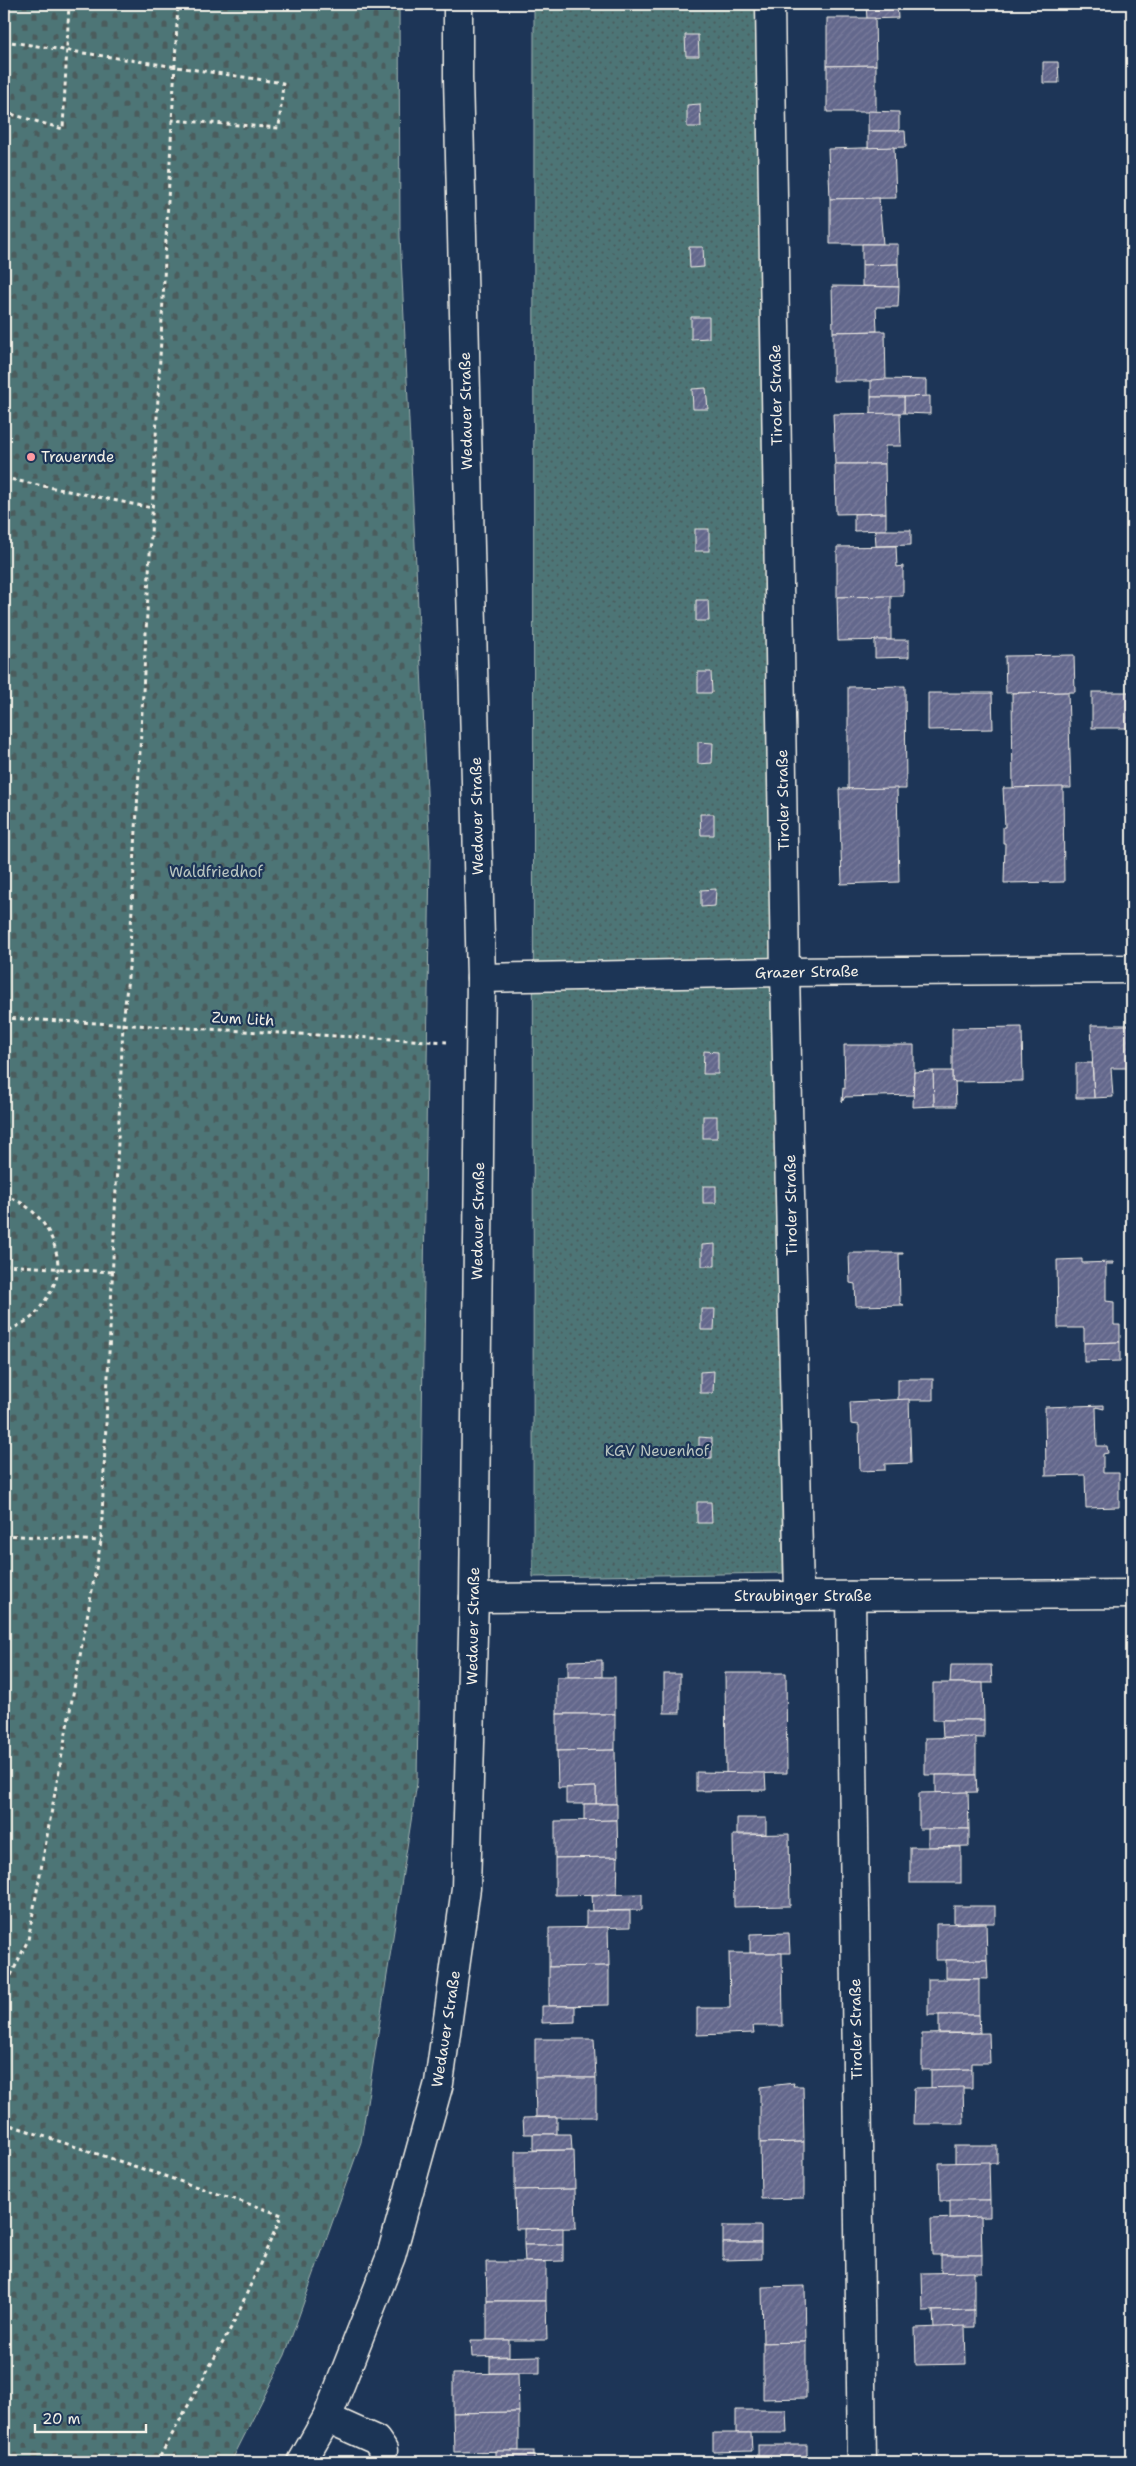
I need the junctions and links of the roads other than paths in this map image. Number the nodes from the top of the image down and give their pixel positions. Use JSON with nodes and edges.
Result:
{"nodes":[{"id":1,"x":458,"y":4,"type":"edge"},
{"id":2,"x":770,"y":4,"type":"edge"},
{"id":3,"x":1132,"y":969,"type":"edge"},
{"id":4,"x":785,"y":972,"type":"junction"},
{"id":5,"x":481,"y":978,"type":"junction"},
{"id":6,"x":1132,"y":1594,"type":"edge"},
{"id":7,"x":799,"y":1596,"type":"junction"},
{"id":8,"x":850,"y":1596,"type":"junction"},
{"id":9,"x":474,"y":1598,"type":"junction"},
{"id":10,"x":327,"y":2418,"type":"junction"},
{"id":11,"x":302,"y":2462,"type":"edge"},
{"id":12,"x":382,"y":2462,"type":"edge"},
{"id":13,"x":862,"y":2462,"type":"edge"}],
"edges":[{"from":1,"to":5,"type":"street","name":"Wedauer Straße"},
{"from":2,"to":4,"type":"street","name":"Tiroler Straße"},
{"from":3,"to":4,"type":"street","name":"Grazer Straße"},
{"from":4,"to":5,"type":"street","name":"Grazer Straße"},
{"from":4,"to":7,"type":"street","name":"Tiroler Straße"},
{"from":5,"to":9,"type":"street","name":"Wedauer Straße"},
{"from":6,"to":8,"type":"street","name":"Straubinger Straße"},
{"from":7,"to":8,"type":"street","name":"Straubinger Straße"},
{"from":7,"to":9,"type":"street","name":"Straubinger Straße"},
{"from":8,"to":13,"type":"street","name":"Tiroler Straße"},
{"from":9,"to":10,"type":"street","name":"Wedauer Straße"},
{"from":10,"to":11,"type":"street","name":"Wedauer Straße"},
{"from":10,"to":12,"type":"street"}]}
